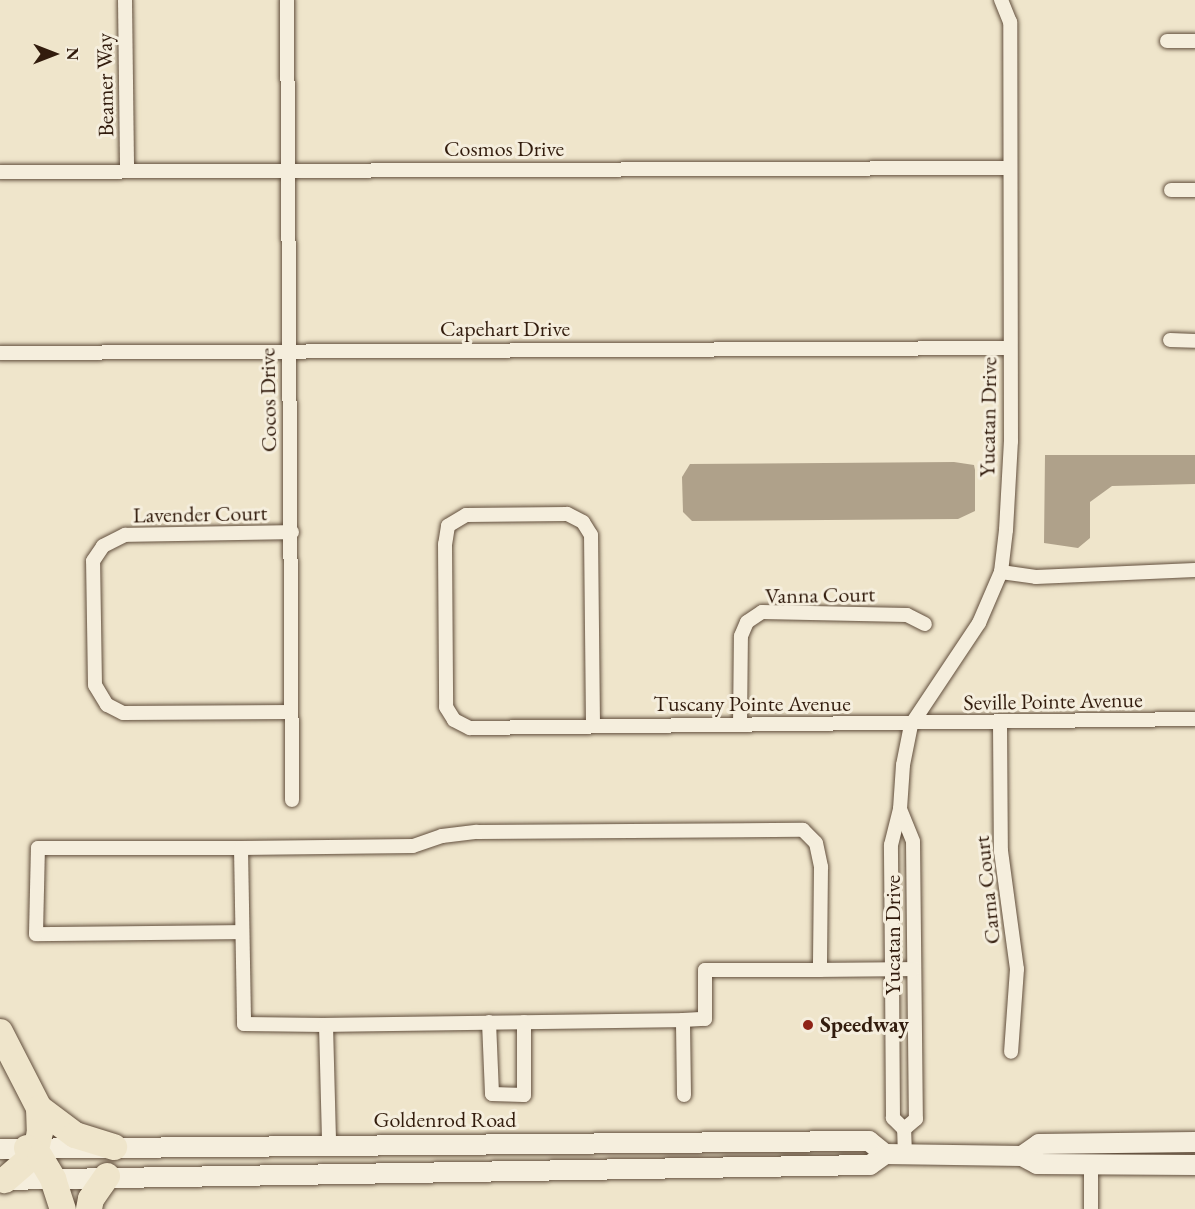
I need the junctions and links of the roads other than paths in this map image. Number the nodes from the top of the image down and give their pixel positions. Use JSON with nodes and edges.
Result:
{"nodes":[{"id":1,"x":125,"y":0,"type":"edge"},
{"id":2,"x":287,"y":0,"type":"edge"},
{"id":3,"x":1001,"y":0,"type":"edge"},
{"id":4,"x":1195,"y":40,"type":"edge"},
{"id":5,"x":1167,"y":41,"type":"dead end"},
{"id":6,"x":1009,"y":168,"type":"junction"},
{"id":7,"x":127,"y":170,"type":"junction"},
{"id":8,"x":288,"y":171,"type":"junction"},
{"id":9,"x":0,"y":172,"type":"edge"},
{"id":10,"x":1171,"y":190,"type":"dead end"},
{"id":11,"x":1195,"y":190,"type":"edge"},
{"id":12,"x":1170,"y":340,"type":"dead end"},
{"id":13,"x":1195,"y":341,"type":"edge"},
{"id":14,"x":1010,"y":348,"type":"junction"},
{"id":15,"x":288,"y":350,"type":"junction"},
{"id":16,"x":0,"y":353,"type":"edge"},
{"id":17,"x":292,"y":532,"type":"junction"},
{"id":18,"x":1195,"y":570,"type":"edge"},
{"id":19,"x":1001,"y":572,"type":"junction"},
{"id":20,"x":925,"y":624,"type":"dead end"},
{"id":21,"x":291,"y":712,"type":"junction"},
{"id":22,"x":1195,"y":719,"type":"edge"},
{"id":23,"x":1000,"y":723,"type":"junction"},
{"id":24,"x":593,"y":724,"type":"junction"},
{"id":25,"x":740,"y":725,"type":"junction"},
{"id":26,"x":911,"y":725,"type":"junction"},
{"id":27,"x":291,"y":800,"type":"dead end"},
{"id":28,"x":900,"y":809,"type":"junction"},
{"id":29,"x":241,"y":848,"type":"junction"},
{"id":30,"x":243,"y":932,"type":"junction"},
{"id":31,"x":892,"y":969,"type":"junction"},
{"id":32,"x":914,"y":969,"type":"junction"},
{"id":33,"x":819,"y":970,"type":"junction"},
{"id":34,"x":683,"y":1020,"type":"junction"},
{"id":35,"x":489,"y":1022,"type":"junction"},
{"id":36,"x":524,"y":1022,"type":"junction"},
{"id":37,"x":326,"y":1025,"type":"junction"},
{"id":38,"x":0,"y":1032,"type":"edge"},
{"id":39,"x":1011,"y":1052,"type":"dead end"},
{"id":40,"x":684,"y":1095,"type":"dead end"},
{"id":41,"x":39,"y":1108,"type":"junction"},
{"id":42,"x":904,"y":1129,"type":"junction"},
{"id":43,"x":1127,"y":1142,"type":"junction"},
{"id":44,"x":1195,"y":1142,"type":"edge"},
{"id":45,"x":329,"y":1143,"type":"junction"},
{"id":46,"x":382,"y":1145,"type":"junction"},
{"id":47,"x":114,"y":1147,"type":"junction"},
{"id":48,"x":0,"y":1149,"type":"edge"},
{"id":49,"x":34,"y":1150,"type":"junction"},
{"id":50,"x":895,"y":1154,"type":"junction"},
{"id":51,"x":1022,"y":1156,"type":"junction"},
{"id":52,"x":1052,"y":1164,"type":"junction"},
{"id":53,"x":1195,"y":1164,"type":"edge"},
{"id":54,"x":1091,"y":1165,"type":"junction"},
{"id":55,"x":329,"y":1173,"type":"junction"},
{"id":56,"x":284,"y":1174,"type":"junction"},
{"id":57,"x":107,"y":1176,"type":"junction"},
{"id":58,"x":53,"y":1179,"type":"junction"},
{"id":59,"x":3,"y":1180,"type":"edge"},
{"id":60,"x":63,"y":1209,"type":"edge"},
{"id":61,"x":89,"y":1209,"type":"edge"},
{"id":62,"x":1091,"y":1209,"type":"edge"}],
"edges":[{"from":1,"to":7,"type":"street","name":"Beamer Way"},
{"from":2,"to":8,"type":"street","name":"Cocos Drive"},
{"from":3,"to":6,"type":"street","name":"Yucatan Drive"},
{"from":4,"to":5,"type":"street"},
{"from":6,"to":8,"type":"street","name":"Cosmos Drive"},
{"from":6,"to":14,"type":"street","name":"Yucatan Drive"},
{"from":7,"to":8,"type":"street","name":"Cosmos Drive"},
{"from":7,"to":9,"type":"street","name":"Cosmos Drive"},
{"from":8,"to":15,"type":"street","name":"Cocos Drive"},
{"from":10,"to":11,"type":"street"},
{"from":12,"to":13,"type":"street"},
{"from":14,"to":15,"type":"street","name":"Capehart Drive"},
{"from":14,"to":19,"type":"street","name":"Yucatan Drive"},
{"from":15,"to":16,"type":"street","name":"Capehart Drive"},
{"from":15,"to":17,"type":"street","name":"Cocos Drive"},
{"from":17,"to":21,"type":"street","name":"Cocos Drive"},
{"from":17,"to":21,"type":"street","name":"Lavender Court"},
{"from":18,"to":19,"type":"street"},
{"from":19,"to":26,"type":"street","name":"Yucatan Drive"},
{"from":20,"to":25,"type":"street","name":"Vanna Court"},
{"from":21,"to":27,"type":"street","name":"Cocos Drive"},
{"from":22,"to":23,"type":"street","name":"Seville Pointe Avenue"},
{"from":23,"to":26,"type":"street","name":"Seville Pointe Avenue"},
{"from":23,"to":39,"type":"street","name":"Carna Court"},
{"from":24,"to":24,"type":"street","name":"Tuscany Pointe Avenue"},
{"from":24,"to":25,"type":"street","name":"Tuscany Pointe Avenue"},
{"from":25,"to":26,"type":"street","name":"Tuscany Pointe Avenue"},
{"from":26,"to":28,"type":"street","name":"Yucatan Drive"},
{"from":28,"to":31,"type":"street","name":"Yucatan Drive"},
{"from":28,"to":32,"type":"street","name":"Yucatan Drive"},
{"from":29,"to":30,"type":"street"},
{"from":29,"to":30,"type":"street"},
{"from":29,"to":33,"type":"street"},
{"from":30,"to":37,"type":"street"},
{"from":31,"to":32,"type":"street"},
{"from":31,"to":33,"type":"street"},
{"from":31,"to":42,"type":"street","name":"Yucatan Drive"},
{"from":32,"to":42,"type":"street","name":"Yucatan Drive"},
{"from":33,"to":34,"type":"street"},
{"from":34,"to":36,"type":"street"},
{"from":34,"to":40,"type":"street"},
{"from":35,"to":36,"type":"street"},
{"from":35,"to":36,"type":"street"},
{"from":35,"to":37,"type":"street"},
{"from":37,"to":45,"type":"street"},
{"from":38,"to":41,"type":"highway"},
{"from":41,"to":47,"type":"highway"},
{"from":41,"to":49,"type":"highway"},
{"from":42,"to":50,"type":"street","name":"Yucatan Drive"},
{"from":43,"to":44,"type":"main road","name":"Goldenrod Road"},
{"from":43,"to":51,"type":"main road","name":"Goldenrod Road"},
{"from":43,"to":52,"type":"main road"},
{"from":45,"to":46,"type":"main road","name":"Goldenrod Road"},
{"from":45,"to":47,"type":"main road","name":"Goldenrod Road"},
{"from":45,"to":56,"type":"main road"},
{"from":46,"to":50,"type":"main road","name":"Goldenrod Road"},
{"from":46,"to":55,"type":"main road"},
{"from":47,"to":49,"type":"main road","name":"Goldenrod Road"},
{"from":48,"to":49,"type":"main road","name":"Goldenrod Road"},
{"from":49,"to":58,"type":"highway"},
{"from":49,"to":59,"type":"highway"},
{"from":50,"to":51,"type":"main road","name":"Goldenrod Road"},
{"from":50,"to":55,"type":"main road","name":"Goldenrod Road"},
{"from":51,"to":52,"type":"main road","name":"Goldenrod Road"},
{"from":52,"to":54,"type":"main road","name":"Goldenrod Road"},
{"from":53,"to":54,"type":"main road","name":"Goldenrod Road"},
{"from":54,"to":62,"type":"street"},
{"from":55,"to":56,"type":"main road","name":"Goldenrod Road"},
{"from":56,"to":57,"type":"main road","name":"Goldenrod Road"},
{"from":57,"to":58,"type":"main road","name":"Goldenrod Road"},
{"from":57,"to":61,"type":"highway"},
{"from":58,"to":59,"type":"main road","name":"Goldenrod Road"},
{"from":58,"to":60,"type":"highway"}]}
